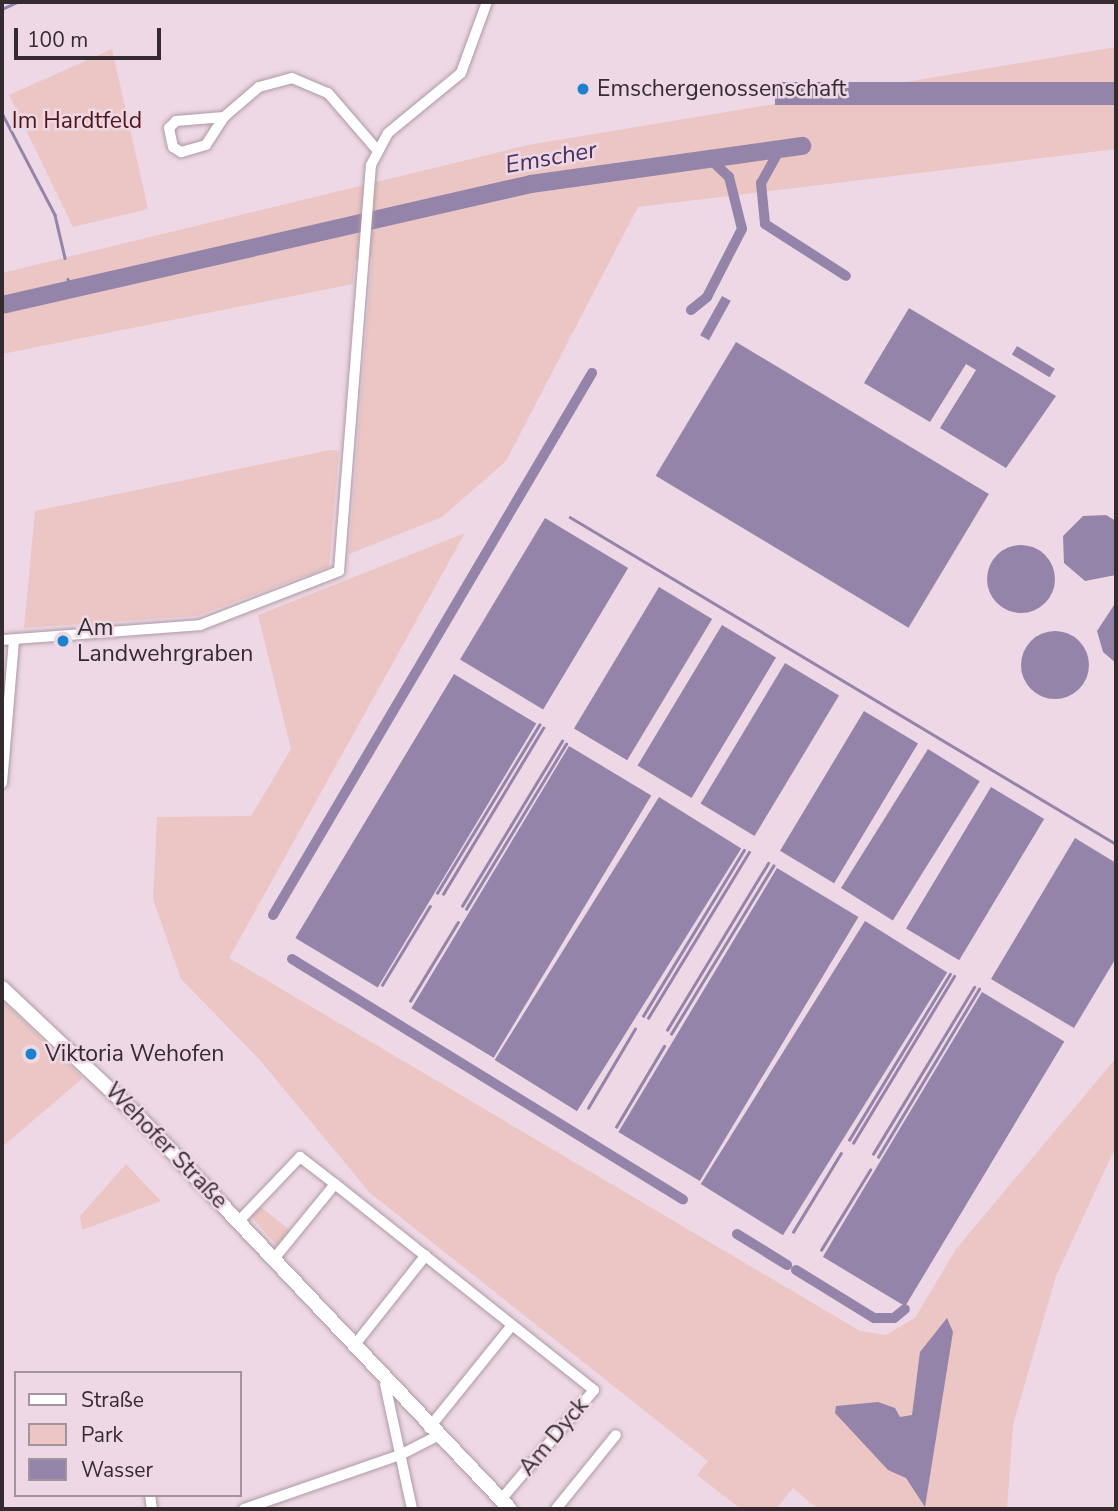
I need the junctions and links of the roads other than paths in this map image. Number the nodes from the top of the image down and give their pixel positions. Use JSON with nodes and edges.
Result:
{"nodes":[{"id":1,"x":486,"y":2,"type":"edge"},
{"id":2,"x":224,"y":117,"type":"junction"},
{"id":3,"x":376,"y":150,"type":"junction"},
{"id":4,"x":14,"y":639,"type":"junction"},
{"id":5,"x":2,"y":640,"type":"edge"},
{"id":6,"x":2,"y":783,"type":"edge"},
{"id":7,"x":2,"y":988,"type":"edge"},
{"id":8,"x":335,"y":1184,"type":"junction"},
{"id":9,"x":237,"y":1221,"type":"junction"},
{"id":10,"x":426,"y":1255,"type":"junction"},
{"id":11,"x":273,"y":1260,"type":"junction"},
{"id":12,"x":512,"y":1325,"type":"junction"},
{"id":13,"x":353,"y":1347,"type":"junction"},
{"id":14,"x":385,"y":1384,"type":"junction"},
{"id":15,"x":431,"y":1433,"type":"junction"},
{"id":16,"x":616,"y":1435,"type":"dead end"},
{"id":17,"x":400,"y":1455,"type":"junction"},
{"id":18,"x":505,"y":1505,"type":"edge"},
{"id":19,"x":275,"y":1506,"type":"edge"},
{"id":20,"x":244,"y":1509,"type":"edge"},
{"id":21,"x":412,"y":1509,"type":"edge"},
{"id":22,"x":556,"y":1509,"type":"edge"}],
"edges":[{"from":1,"to":3,"type":"street"},
{"from":2,"to":2,"type":"street"},
{"from":2,"to":3,"type":"street"},
{"from":3,"to":4,"type":"street"},
{"from":4,"to":5,"type":"street"},
{"from":4,"to":6,"type":"street"},
{"from":7,"to":9,"type":"main road","name":"Wehofer Straße"},
{"from":8,"to":9,"type":"street","name":"Am Dyck"},
{"from":8,"to":10,"type":"street","name":"Am Dyck"},
{"from":8,"to":11,"type":"street"},
{"from":9,"to":11,"type":"main road","name":"Am Dyck"},
{"from":10,"to":12,"type":"street","name":"Am Dyck"},
{"from":10,"to":13,"type":"street"},
{"from":11,"to":13,"type":"main road","name":"Am Dyck"},
{"from":12,"to":15,"type":"street"},
{"from":12,"to":18,"type":"street","name":"Am Dyck"},
{"from":13,"to":14,"type":"main road","name":"Am Dyck"},
{"from":14,"to":15,"type":"main road","name":"Am Dyck"},
{"from":14,"to":17,"type":"street"},
{"from":15,"to":17,"type":"street"},
{"from":15,"to":18,"type":"main road","name":"Am Dyck"},
{"from":16,"to":22,"type":"street","name":"Am Dyck"},
{"from":17,"to":19,"type":"street"},
{"from":17,"to":21,"type":"street"},
{"from":19,"to":20,"type":"street"}]}
